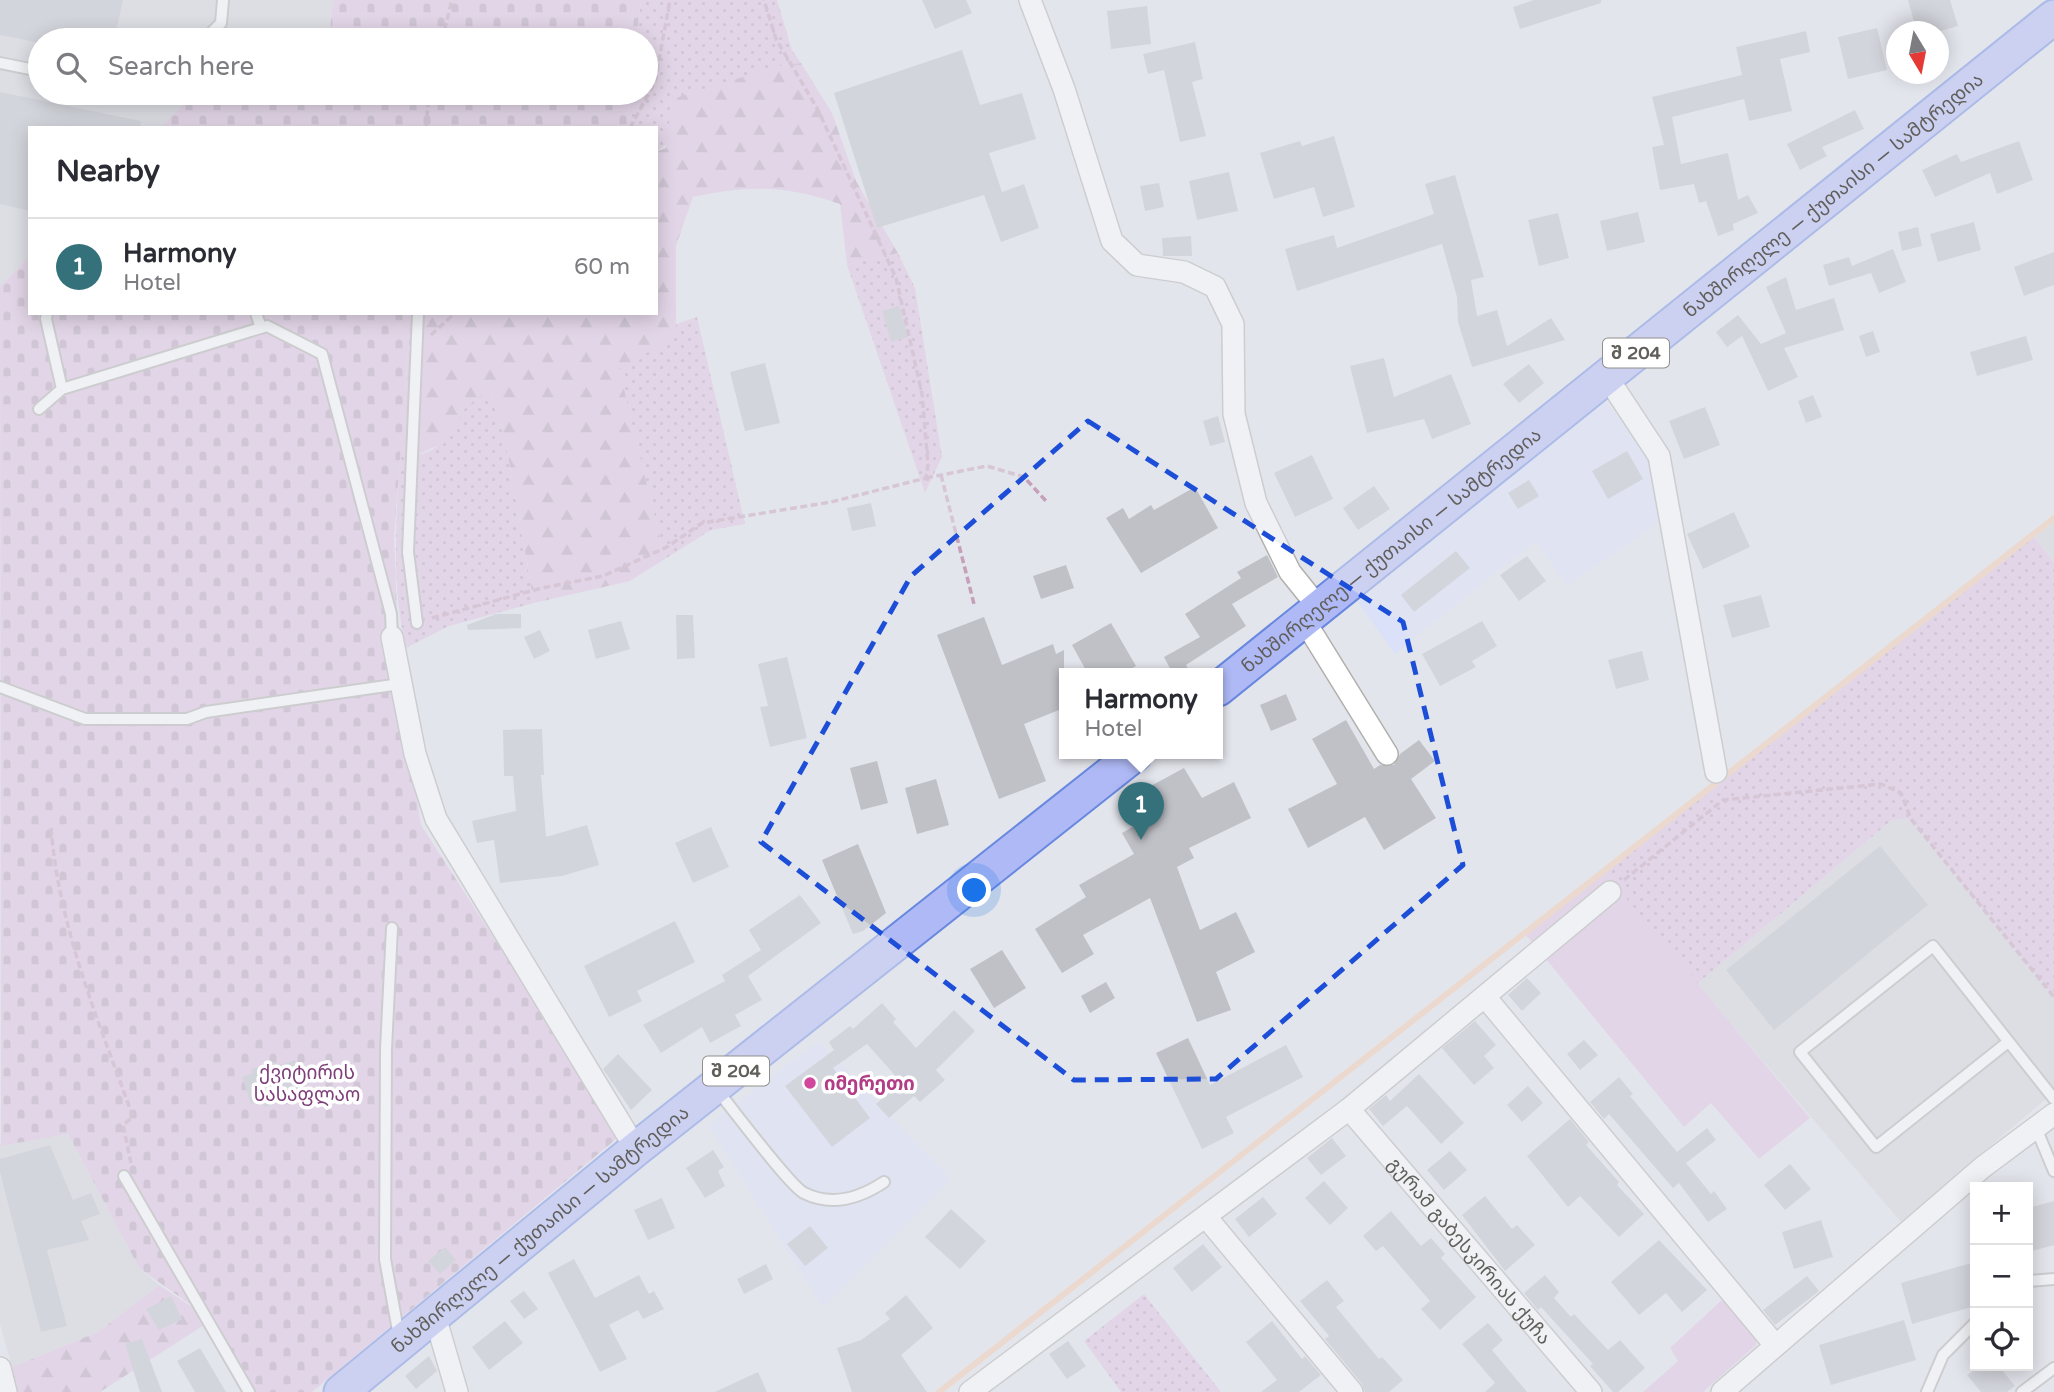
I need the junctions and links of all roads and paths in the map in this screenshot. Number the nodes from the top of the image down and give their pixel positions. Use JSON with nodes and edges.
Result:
{"nodes":[{"id":1,"x":223,"y":0,"type":"edge"},
{"id":2,"x":452,"y":0,"type":"edge"},
{"id":3,"x":670,"y":0,"type":"edge"},
{"id":4,"x":764,"y":0,"type":"edge"},
{"id":5,"x":1030,"y":0,"type":"edge"},
{"id":6,"x":2054,"y":17,"type":"edge"},
{"id":7,"x":216,"y":28,"type":"edge"},
{"id":8,"x":445,"y":28,"type":"edge"},
{"id":9,"x":658,"y":62,"type":"edge"},
{"id":10,"x":0,"y":63,"type":"edge"},
{"id":11,"x":28,"y":69,"type":"edge"},
{"id":12,"x":428,"y":105,"type":"edge"},
{"id":13,"x":642,"y":105,"type":"edge"},
{"id":14,"x":426,"y":126,"type":"edge"},
{"id":15,"x":631,"y":126,"type":"edge"},
{"id":16,"x":47,"y":315,"type":"edge"},
{"id":17,"x":257,"y":315,"type":"edge"},
{"id":18,"x":418,"y":315,"type":"edge"},
{"id":19,"x":453,"y":315,"type":"edge"},
{"id":20,"x":261,"y":328,"type":"junction"},
{"id":21,"x":418,"y":346,"type":"junction"},
{"id":22,"x":1607,"y":377,"type":"junction"},
{"id":23,"x":62,"y":389,"type":"junction"},
{"id":24,"x":38,"y":408,"type":"dead end"},
{"id":25,"x":941,"y":475,"type":"junction"},
{"id":26,"x":926,"y":478,"type":"junction"},
{"id":27,"x":1046,"y":501,"type":"dead end"},
{"id":28,"x":974,"y":604,"type":"dead end"},
{"id":29,"x":1312,"y":614,"type":"junction"},
{"id":30,"x":417,"y":622,"type":"joint"},
{"id":31,"x":392,"y":637,"type":"joint"},
{"id":32,"x":400,"y":684,"type":"junction"},
{"id":33,"x":1223,"y":684,"type":"edge"},
{"id":34,"x":0,"y":687,"type":"edge"},
{"id":35,"x":1387,"y":754,"type":"dead end"},
{"id":36,"x":1129,"y":759,"type":"edge"},
{"id":37,"x":1718,"y":782,"type":"joint"},
{"id":38,"x":1723,"y":800,"type":"junction"},
{"id":39,"x":51,"y":828,"type":"dead end"},
{"id":40,"x":1610,"y":892,"type":"joint"},
{"id":41,"x":392,"y":928,"type":"dead end"},
{"id":42,"x":1486,"y":998,"type":"junction"},
{"id":43,"x":2054,"y":998,"type":"edge"},
{"id":44,"x":2008,"y":1042,"type":"junction"},
{"id":45,"x":715,"y":1088,"type":"junction"},
{"id":46,"x":2054,"y":1099,"type":"edge"},
{"id":47,"x":1349,"y":1109,"type":"junction"},
{"id":48,"x":2054,"y":1114,"type":"edge"},
{"id":49,"x":2036,"y":1128,"type":"junction"},
{"id":50,"x":636,"y":1149,"type":"junction"},
{"id":51,"x":2054,"y":1171,"type":"edge"},
{"id":52,"x":124,"y":1176,"type":"joint"},
{"id":53,"x":884,"y":1182,"type":"dead end"},
{"id":54,"x":1206,"y":1217,"type":"junction"},
{"id":55,"x":2054,"y":1279,"type":"edge"},
{"id":56,"x":2033,"y":1280,"type":"edge"},
{"id":57,"x":434,"y":1313,"type":"junction"},
{"id":58,"x":1970,"y":1328,"type":"edge"},
{"id":59,"x":400,"y":1342,"type":"junction"},
{"id":60,"x":1775,"y":1345,"type":"junction"},
{"id":61,"x":2054,"y":1368,"type":"edge"},
{"id":62,"x":249,"y":1392,"type":"edge"},
{"id":63,"x":341,"y":1392,"type":"edge"},
{"id":64,"x":457,"y":1392,"type":"edge"},
{"id":65,"x":970,"y":1392,"type":"edge"},
{"id":66,"x":1352,"y":1392,"type":"edge"},
{"id":67,"x":1591,"y":1392,"type":"edge"},
{"id":68,"x":1722,"y":1392,"type":"edge"},
{"id":69,"x":1927,"y":1392,"type":"edge"},
{"id":70,"x":2022,"y":1392,"type":"edge"}],
"edges":[{"from":1,"to":7,"type":"lane"},
{"from":2,"to":8,"type":"path"},
{"from":3,"to":9,"type":"path"},
{"from":4,"to":26,"type":"path"},
{"from":5,"to":29,"type":"street"},
{"from":6,"to":22,"type":"main road","name":"ნახშირღელე — ქუთაისი — სამტრედია","number":"შ 204"},
{"from":10,"to":11,"type":"lane"},
{"from":12,"to":14,"type":"path"},
{"from":13,"to":15,"type":"path"},
{"from":16,"to":23,"type":"lane"},
{"from":17,"to":20,"type":"lane"},
{"from":18,"to":21,"type":"lane"},
{"from":19,"to":21,"type":"path"},
{"from":20,"to":23,"type":"lane"},
{"from":20,"to":31,"type":"lane"},
{"from":21,"to":30,"type":"lane"},
{"from":22,"to":29,"type":"main road","name":"ნახშირღელე — ქუთაისი — სამტრედია","number":"შ 204"},
{"from":22,"to":37,"type":"street"},
{"from":23,"to":24,"type":"lane"},
{"from":25,"to":26,"type":"path"},
{"from":25,"to":27,"type":"path"},
{"from":25,"to":28,"type":"path"},
{"from":26,"to":30,"type":"path"},
{"from":29,"to":33,"type":"main road","name":"ნახშირღელე — ქუთაისი — სამტრედია","number":"შ 204"},
{"from":29,"to":35,"type":"street"},
{"from":31,"to":32,"type":"street"},
{"from":32,"to":34,"type":"lane"},
{"from":32,"to":50,"type":"street"},
{"from":36,"to":45,"type":"main road","name":"ნახშირღელე — ქუთაისი — სამტრედია","number":"შ 204"},
{"from":37,"to":38,"type":"path"},
{"from":38,"to":40,"type":"path"},
{"from":38,"to":43,"type":"path"},
{"from":39,"to":52,"type":"path"},
{"from":40,"to":42,"type":"street"},
{"from":41,"to":59,"type":"lane"},
{"from":42,"to":47,"type":"street"},
{"from":42,"to":60,"type":"street"},
{"from":44,"to":44,"type":"lane"},
{"from":44,"to":46,"type":"lane"},
{"from":45,"to":50,"type":"main road","name":"ნახშირღელე — ქუთაისი — სამტრედია","number":"შ 204"},
{"from":45,"to":53,"type":"lane"},
{"from":47,"to":54,"type":"street"},
{"from":47,"to":67,"type":"street","name":"გურამ გაბესკირიას ქუჩა"},
{"from":48,"to":49,"type":"street"},
{"from":49,"to":51,"type":"lane"},
{"from":49,"to":60,"type":"street"},
{"from":50,"to":57,"type":"main road","name":"ნახშირღელე — ქუთაისი — სამტრედია","number":"შ 204"},
{"from":52,"to":62,"type":"lane"},
{"from":54,"to":65,"type":"street"},
{"from":54,"to":66,"type":"street"},
{"from":55,"to":56,"type":"lane"},
{"from":57,"to":59,"type":"main road","name":"ნახშირღელე — ქუთაისი — სამტრედია","number":"შ 204"},
{"from":57,"to":64,"type":"street"},
{"from":58,"to":69,"type":"lane"},
{"from":59,"to":63,"type":"main road","name":"ნახშირღელე — ქუთაისი — სამტრედია","number":"შ 204"},
{"from":60,"to":68,"type":"street"},
{"from":61,"to":70,"type":"lane"}]}
